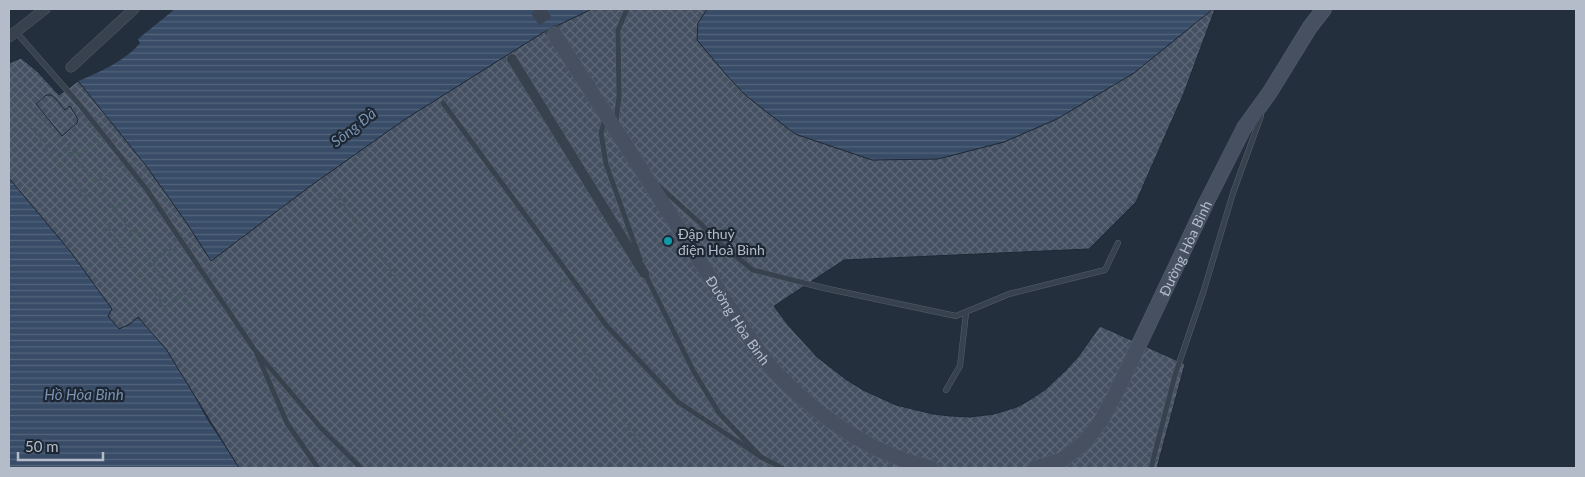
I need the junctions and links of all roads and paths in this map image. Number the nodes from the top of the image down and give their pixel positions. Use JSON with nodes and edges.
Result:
{"nodes":[{"id":1,"x":45,"y":9,"type":"edge"},
{"id":2,"x":134,"y":9,"type":"edge"},
{"id":3,"x":627,"y":9,"type":"edge"},
{"id":4,"x":1324,"y":9,"type":"edge"},
{"id":5,"x":12,"y":34,"type":"edge"},
{"id":6,"x":555,"y":36,"type":"tunnel mouth"},
{"id":7,"x":512,"y":59,"type":"dead end"},
{"id":8,"x":71,"y":68,"type":"dead end"},
{"id":9,"x":1270,"y":92,"type":"junction"},
{"id":10,"x":24,"y":100,"type":"dead end"},
{"id":11,"x":9,"y":102,"type":"edge"},
{"id":12,"x":443,"y":103,"type":"dead end"},
{"id":13,"x":606,"y":115,"type":"junction"},
{"id":14,"x":616,"y":130,"type":"junction"},
{"id":15,"x":105,"y":137,"type":"junction"},
{"id":16,"x":70,"y":154,"type":"dead end"},
{"id":17,"x":125,"y":163,"type":"junction"},
{"id":18,"x":642,"y":171,"type":"junction"},
{"id":19,"x":92,"y":180,"type":"dead end"},
{"id":20,"x":329,"y":184,"type":"dead end"},
{"id":21,"x":146,"y":189,"type":"junction"},
{"id":22,"x":111,"y":207,"type":"dead end"},
{"id":23,"x":165,"y":217,"type":"junction"},
{"id":24,"x":135,"y":233,"type":"dead end"},
{"id":25,"x":182,"y":242,"type":"junction"},
{"id":26,"x":1118,"y":243,"type":"dead end"},
{"id":27,"x":154,"y":260,"type":"dead end"},
{"id":28,"x":566,"y":270,"type":"junction"},
{"id":29,"x":644,"y":273,"type":"junction"},
{"id":30,"x":207,"y":279,"type":"junction"},
{"id":31,"x":212,"y":286,"type":"junction"},
{"id":32,"x":178,"y":299,"type":"junction"},
{"id":33,"x":187,"y":304,"type":"dead end"},
{"id":34,"x":966,"y":313,"type":"junction"},
{"id":35,"x":254,"y":349,"type":"junction"},
{"id":36,"x":946,"y":390,"type":"dead end"},
{"id":37,"x":761,"y":457,"type":"junction"},
{"id":38,"x":1061,"y":464,"type":"edge"},
{"id":39,"x":318,"y":468,"type":"edge"},
{"id":40,"x":361,"y":468,"type":"edge"},
{"id":41,"x":544,"y":468,"type":"edge"},
{"id":42,"x":661,"y":468,"type":"edge"},
{"id":43,"x":782,"y":468,"type":"edge"},
{"id":44,"x":931,"y":468,"type":"edge"},
{"id":45,"x":1034,"y":468,"type":"edge"},
{"id":46,"x":1151,"y":468,"type":"edge"}],
"edges":[{"from":1,"to":5,"type":"street"},
{"from":2,"to":8,"type":"street"},
{"from":3,"to":14,"type":"lane"},
{"from":4,"to":9,"type":"main road","name":"Đường Hòa Bình"},
{"from":5,"to":15,"type":"lane"},
{"from":6,"to":13,"type":"main road","name":"Đường Hòa Bình"},
{"from":7,"to":29,"type":"street"},
{"from":9,"to":38,"type":"main road","name":"Đường Hòa Bình"},
{"from":9,"to":46,"type":"lane"},
{"from":10,"to":32,"type":"path","bridge":true},
{"from":11,"to":32,"type":"path"},
{"from":12,"to":28,"type":"lane"},
{"from":13,"to":14,"type":"main road","name":"Đường Hòa Bình"},
{"from":13,"to":29,"type":"lane"},
{"from":14,"to":18,"type":"main road","name":"Đường Hòa Bình"},
{"from":15,"to":16,"type":"path"},
{"from":15,"to":17,"type":"lane"},
{"from":17,"to":19,"type":"path"},
{"from":17,"to":21,"type":"lane"},
{"from":18,"to":34,"type":"lane"},
{"from":18,"to":44,"type":"main road","name":"Đường Hòa Bình"},
{"from":20,"to":41,"type":"path"},
{"from":21,"to":22,"type":"path"},
{"from":21,"to":23,"type":"lane"},
{"from":23,"to":24,"type":"path"},
{"from":23,"to":25,"type":"lane"},
{"from":25,"to":27,"type":"path"},
{"from":25,"to":30,"type":"lane"},
{"from":26,"to":34,"type":"lane"},
{"from":28,"to":37,"type":"lane"},
{"from":28,"to":42,"type":"path"},
{"from":29,"to":37,"type":"lane"},
{"from":30,"to":31,"type":"lane"},
{"from":30,"to":32,"type":"path"},
{"from":31,"to":33,"type":"path"},
{"from":31,"to":35,"type":"lane"},
{"from":34,"to":36,"type":"lane"},
{"from":35,"to":39,"type":"lane"},
{"from":35,"to":40,"type":"lane"},
{"from":37,"to":43,"type":"lane"},
{"from":38,"to":45,"type":"main road","name":"Đường Hòa Bình"}]}
